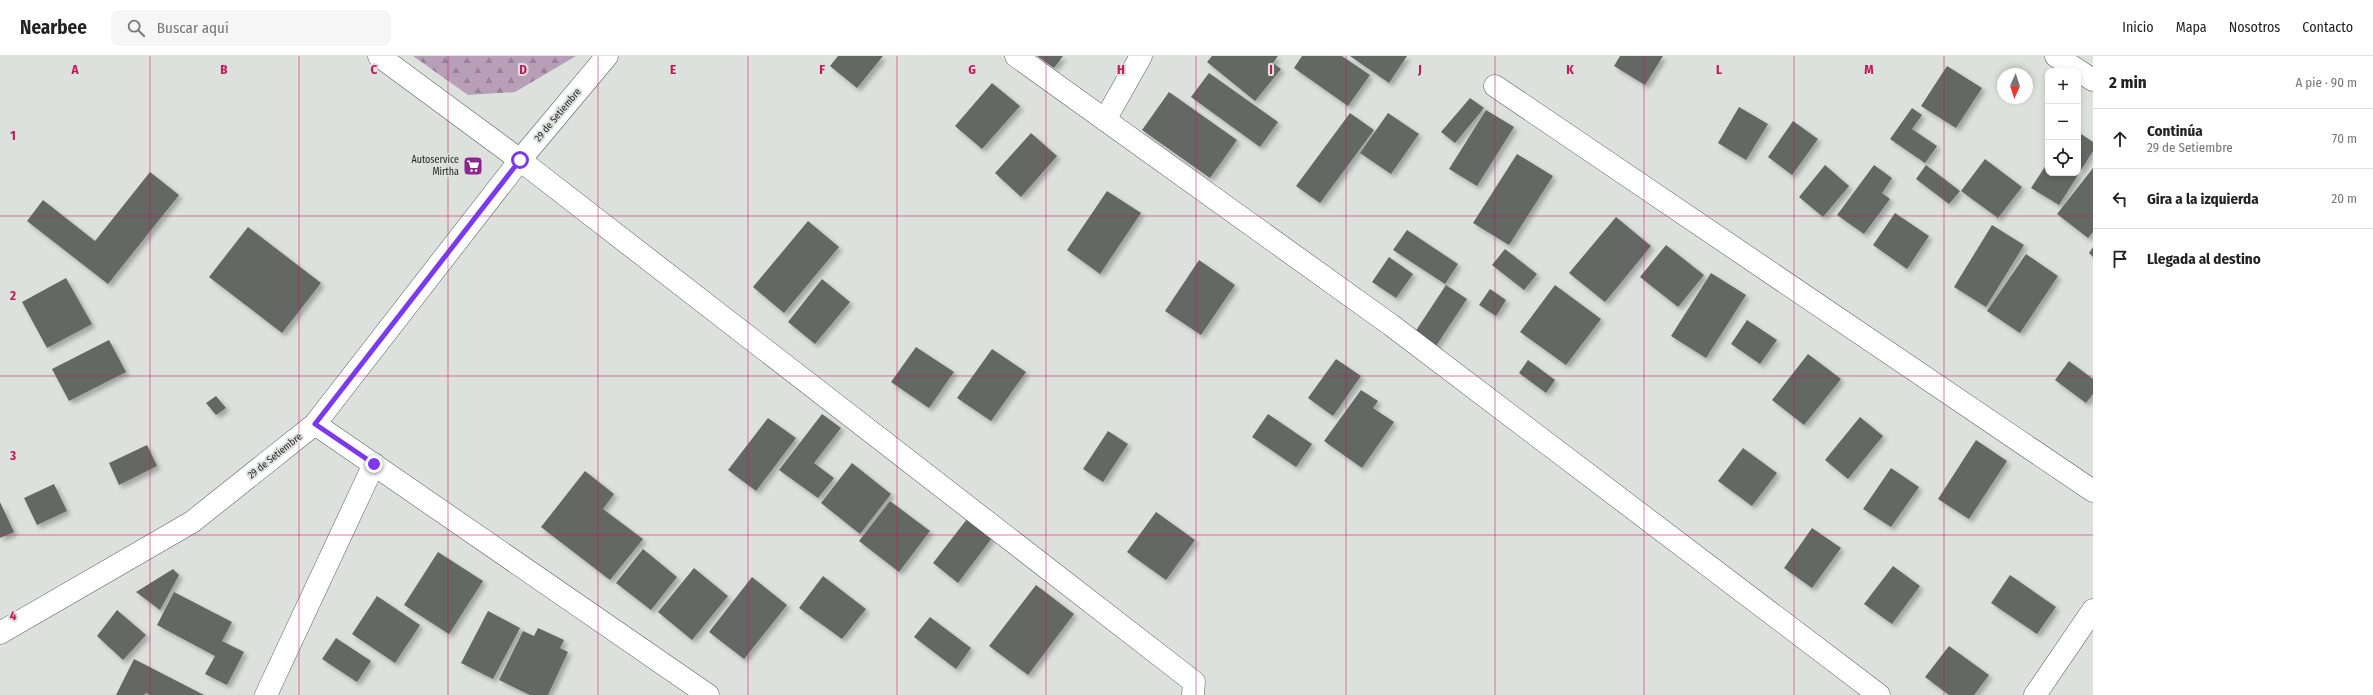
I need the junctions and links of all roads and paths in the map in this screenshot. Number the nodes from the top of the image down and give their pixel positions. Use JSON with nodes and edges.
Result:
{"nodes":[{"id":1,"x":378,"y":56,"type":"edge"},
{"id":2,"x":607,"y":56,"type":"edge"},
{"id":3,"x":1016,"y":56,"type":"edge"},
{"id":4,"x":1141,"y":56,"type":"edge"},
{"id":5,"x":2056,"y":56,"type":"edge"},
{"id":6,"x":2093,"y":80,"type":"edge"},
{"id":7,"x":1495,"y":86,"type":"dead end"},
{"id":8,"x":1105,"y":120,"type":"junction"},
{"id":9,"x":520,"y":160,"type":"junction"},
{"id":10,"x":315,"y":424,"type":"junction"},
{"id":11,"x":374,"y":464,"type":"junction"},
{"id":12,"x":2093,"y":491,"type":"edge"},
{"id":13,"x":2093,"y":610,"type":"edge"},
{"id":14,"x":0,"y":633,"type":"edge"},
{"id":15,"x":266,"y":695,"type":"edge"},
{"id":16,"x":708,"y":695,"type":"edge"},
{"id":17,"x":1193,"y":695,"type":"edge"},
{"id":18,"x":1879,"y":695,"type":"edge"},
{"id":19,"x":2035,"y":695,"type":"edge"}],
"edges":[{"from":1,"to":9,"type":"street"},
{"from":2,"to":9,"type":"street","name":"29 de Setiembre"},
{"from":3,"to":8,"type":"street"},
{"from":4,"to":8,"type":"street"},
{"from":5,"to":6,"type":"street"},
{"from":7,"to":12,"type":"street"},
{"from":8,"to":18,"type":"street"},
{"from":9,"to":10,"type":"street","name":"29 de Setiembre"},
{"from":9,"to":17,"type":"street"},
{"from":10,"to":11,"type":"street"},
{"from":10,"to":14,"type":"street","name":"29 de Setiembre"},
{"from":11,"to":15,"type":"street"},
{"from":11,"to":16,"type":"street"},
{"from":13,"to":19,"type":"street"}]}
